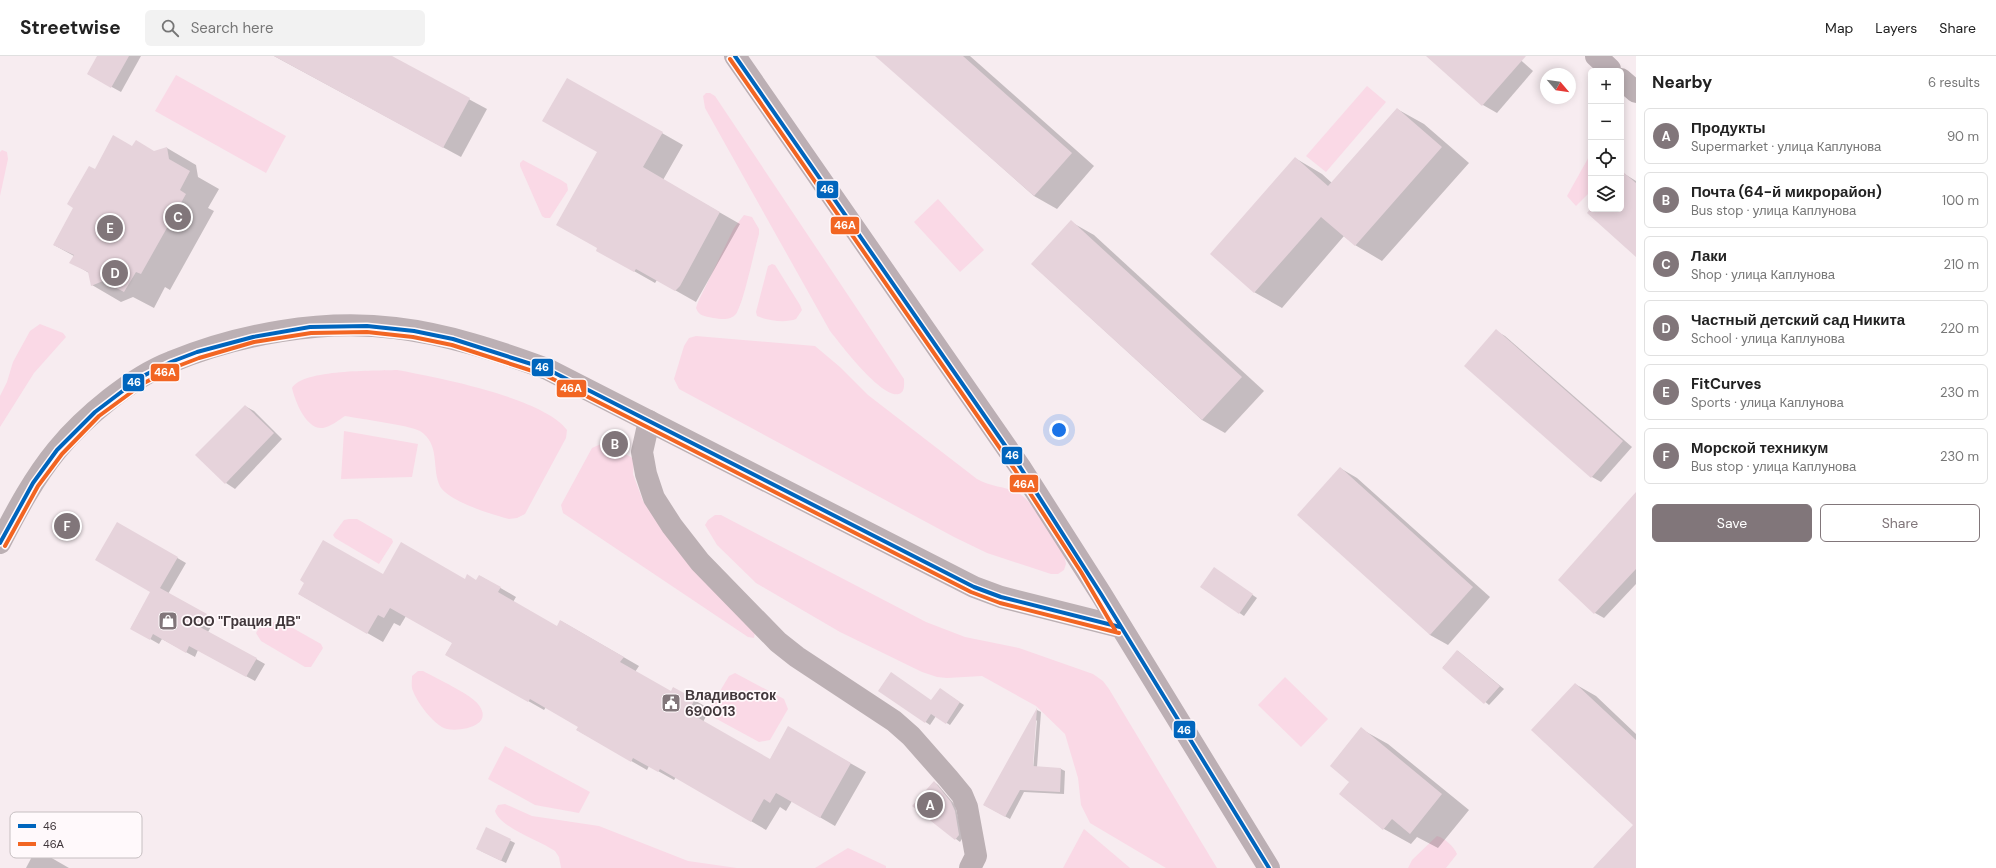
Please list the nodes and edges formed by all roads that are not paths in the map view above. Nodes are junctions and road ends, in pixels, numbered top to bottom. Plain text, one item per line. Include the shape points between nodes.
1 (735, 56) edge
2 (1610, 66) edge
3 (1636, 92) edge
4 (649, 421) junction
5 (0, 543) edge
6 (1120, 627) junction
7 (970, 868) edge
8 (1269, 868) edge

1 - 6 main road via 1020,467 1098,588
2 - 3 street
4 - 5 street via 547,369 503,352 453,339 371,326 289,329 223,345 171,362 118,393 92,414 58,449 23,499
4 - 6 street via 974,587 1001,597
4 - 7 street via 642,452 646,474 654,498 672,526 700,562 778,642 894,721 911,736 948,778 967,807 976,856
6 - 8 main road

